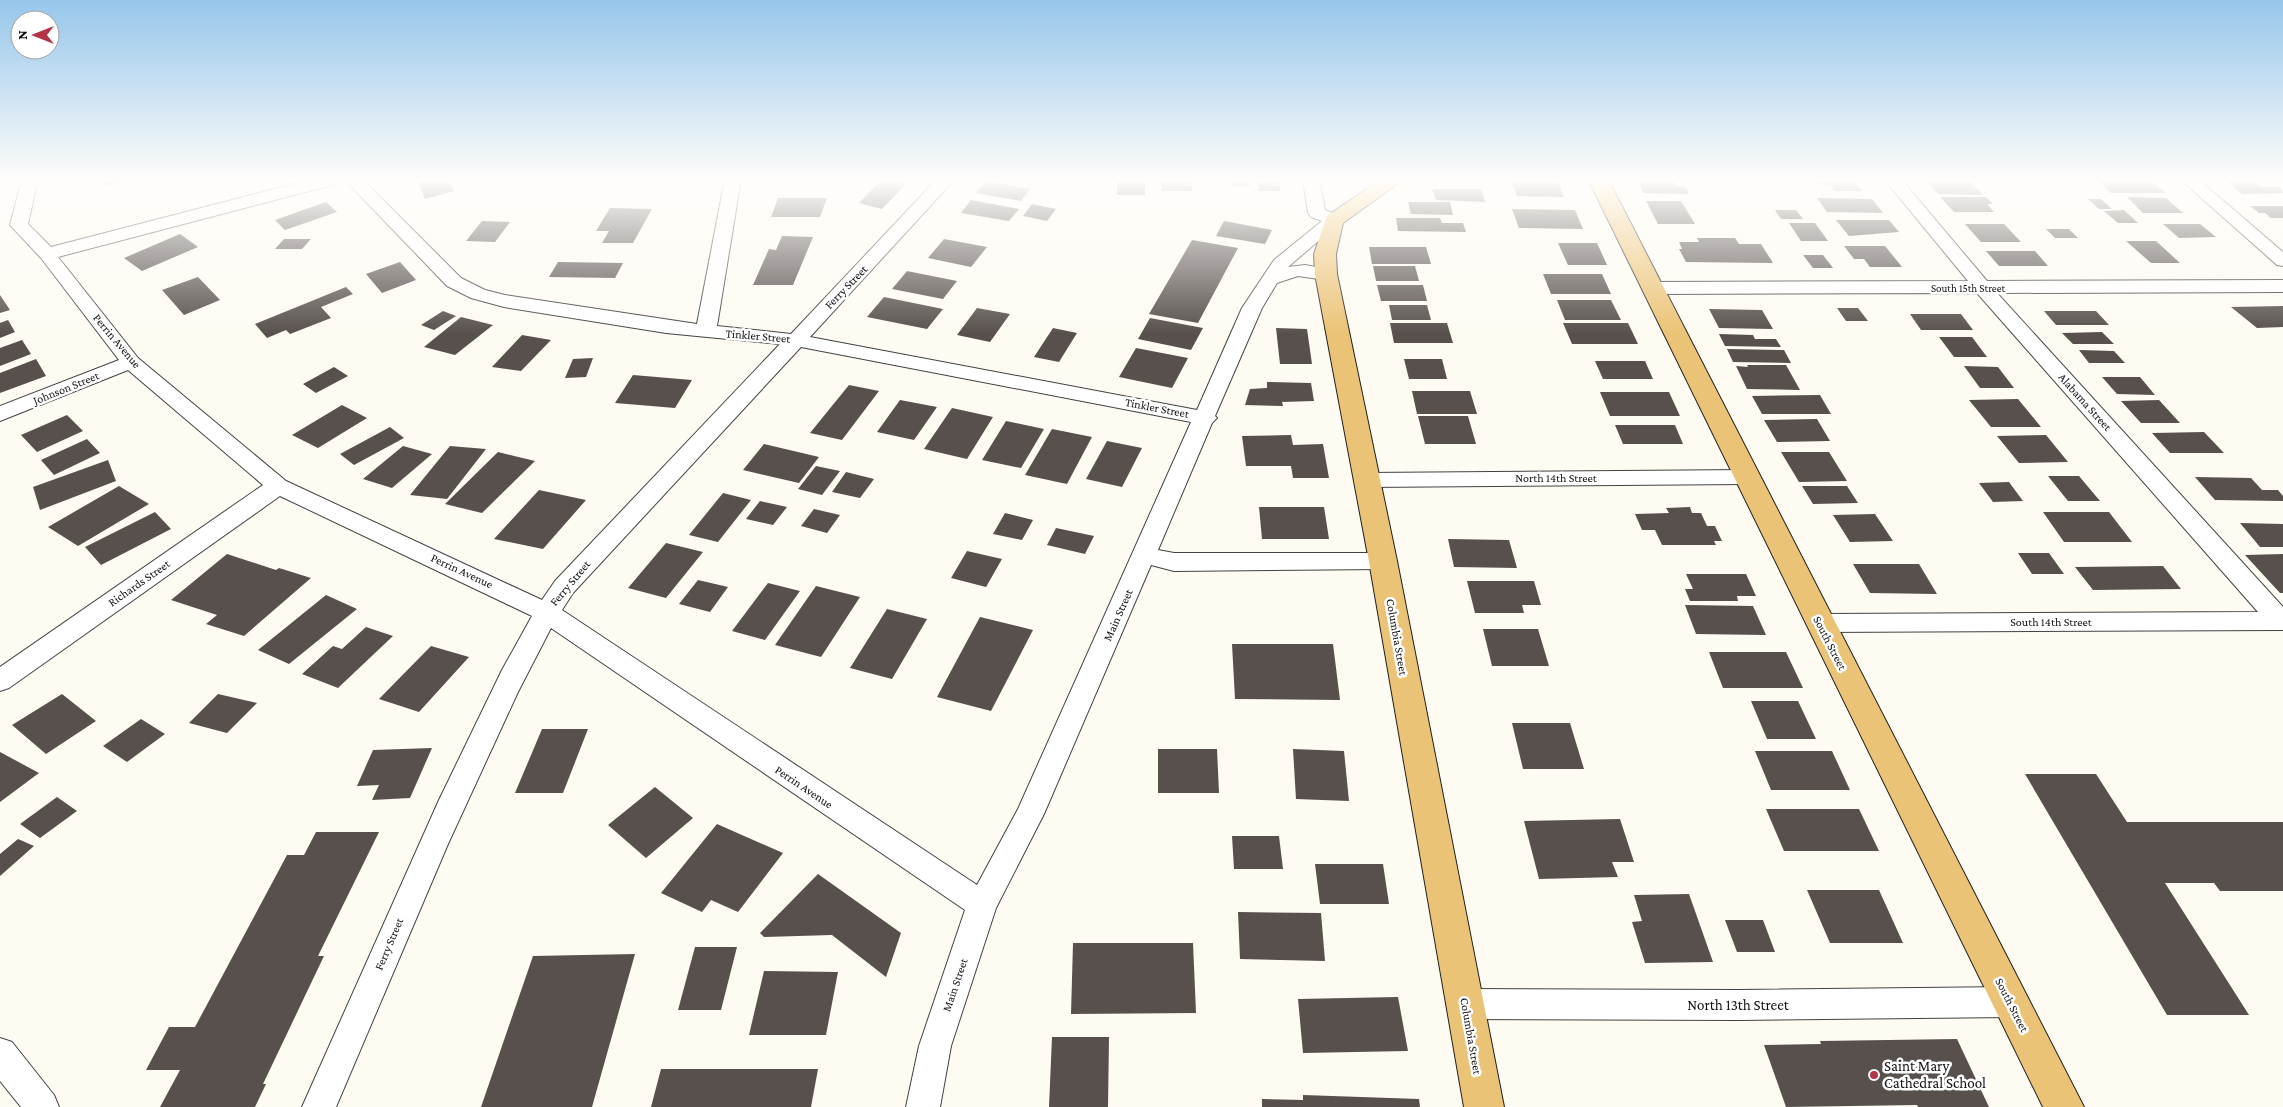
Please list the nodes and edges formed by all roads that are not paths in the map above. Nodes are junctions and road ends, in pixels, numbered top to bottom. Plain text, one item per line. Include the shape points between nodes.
1 (13, 231) edge
2 (136, 231) edge
3 (403, 231) edge
4 (724, 231) edge
5 (899, 231) edge
6 (1320, 231) edge
7 (1331, 231) edge
8 (1625, 231) edge
9 (1936, 231) edge
10 (2247, 231) edge
11 (47, 254) junction
12 (2283, 262) edge
13 (1326, 274) junction
14 (1272, 280) junction
15 (2283, 286) edge
16 (1654, 288) junction
17 (1984, 288) junction
18 (706, 331) junction
19 (796, 340) junction
20 (131, 362) junction
21 (0, 414) edge
22 (1206, 418) junction
23 (1746, 477) junction
24 (1366, 480) junction
25 (278, 486) junction
26 (1145, 555) junction
27 (1383, 561) junction
28 (546, 612) junction
29 (2282, 621) edge
30 (1820, 623) junction
31 (0, 681) edge
32 (982, 905) junction
33 (2011, 1002) junction
34 (1465, 1004) junction
35 (0, 1054) edge
36 (42, 1107) edge
37 (319, 1107) edge
38 (923, 1107) edge
39 (1484, 1107) edge
40 (2064, 1107) edge

1 - 11 street, Perrin Avenue
2 - 11 street
3 - 18 street, Tinkler Street via 454,282 478,294 523,304
4 - 18 street
5 - 19 street, Ferry Street
6 - 14 street, Main Street via 1283,260
7 - 13 main road, Columbia Street via 1325,254
8 - 16 main road, South Street
9 - 17 street, Alabama Street
10 - 12 street
11 - 20 street, Perrin Avenue
13 - 14 street via 1298,270 1284,272
13 - 24 main road, Columbia Street
14 - 22 street, Main Street via 1252,308
15 - 17 street, South 15th Street
16 - 17 street, South 15th Street
16 - 23 main road, South Street
17 - 29 street, Alabama Street
18 - 19 street, Tinkler Street
19 - 22 street, Tinkler Street
19 - 28 street, Ferry Street via 564,587
20 - 21 street, Johnson Street
20 - 25 street, Perrin Avenue
22 - 26 street, Main Street
23 - 24 street, North 14th Street
23 - 30 main road, South Street
24 - 27 main road, Columbia Street
25 - 28 street, Perrin Avenue
25 - 31 street, Richards Street
26 - 27 street via 1174,562
26 - 32 street, Main Street via 1030,814
27 - 34 main road, Columbia Street
28 - 32 street, Perrin Avenue
28 - 37 street, Ferry Street via 433,843
29 - 30 street, South 14th Street
30 - 33 main road, South Street
32 - 38 street, Main Street via 935,1046
33 - 34 street, North 13th Street
33 - 40 main road, South Street
34 - 39 main road, Columbia Street
35 - 36 street

